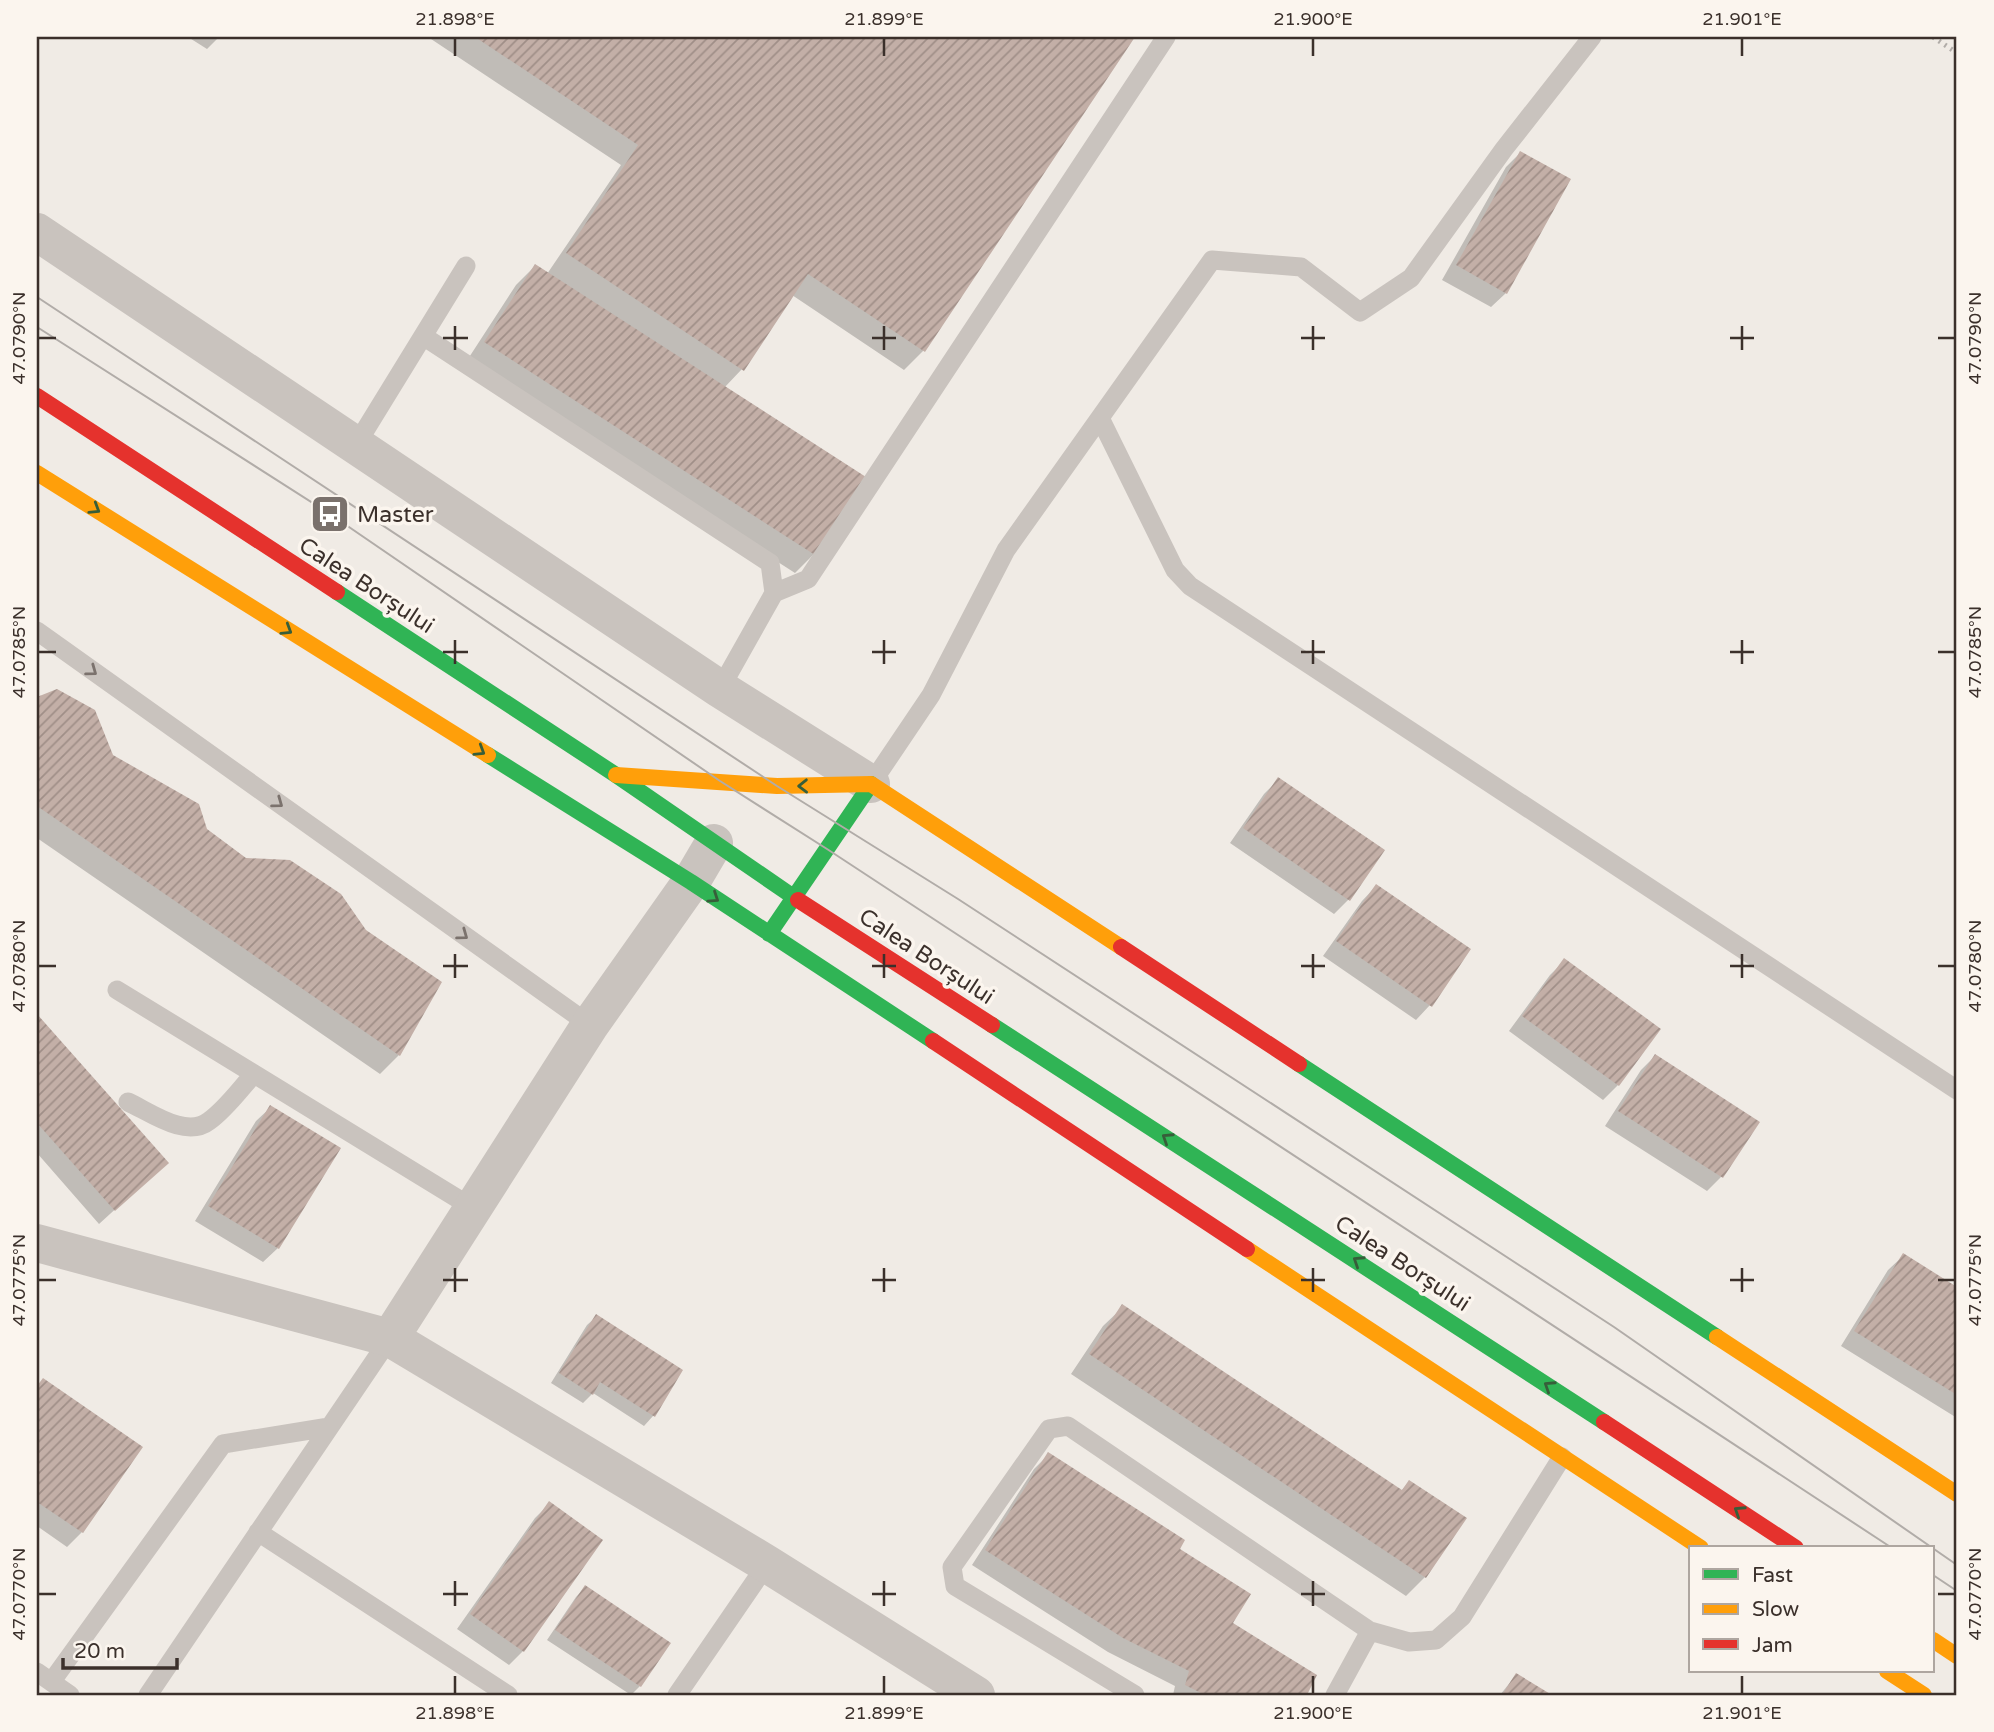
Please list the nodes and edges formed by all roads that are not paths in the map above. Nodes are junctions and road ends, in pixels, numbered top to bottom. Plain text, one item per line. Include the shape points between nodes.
1 (1166, 37) edge
2 (1592, 37) edge
3 (37, 232) edge
4 (466, 266) dead end
5 (423, 336) junction
6 (37, 396) edge
7 (1100, 418) junction
8 (356, 445) junction
9 (37, 472) edge
10 (774, 593) junction
11 (37, 631) edge
12 (720, 689) junction
13 (616, 775) junction
14 (871, 784) junction
15 (714, 843) junction
16 (691, 882) junction
17 (794, 897) junction
18 (769, 934) junction
19 (117, 990) dead end
20 (590, 1026) junction
21 (254, 1074) junction
22 (1957, 1090) edge
23 (128, 1102) dead end
24 (473, 1208) junction
25 (37, 1243) edge
26 (390, 1338) junction
27 (329, 1427) junction
28 (1562, 1457) junction
29 (1957, 1494) edge
30 (258, 1532) junction
31 (1697, 1546) edge
32 (1793, 1546) edge
33 (767, 1564) junction
34 (1370, 1631) junction
35 (1934, 1641) edge
36 (1957, 1656) edge
37 (1889, 1672) edge
38 (44, 1676) edge
39 (70, 1695) edge
40 (148, 1695) edge
41 (508, 1695) edge
42 (677, 1695) edge
43 (976, 1695) edge
44 (1135, 1695) edge
45 (1335, 1695) edge
46 (1924, 1695) edge

1 - 10 lane via 808,579
2 - 7 lane via 1411,278 1360,312 1301,267 1212,260
3 - 8 street
4 - 5 lane
5 - 8 lane
5 - 10 lane via 770,563
6 - 13 main road, Calea Borșului
7 - 14 lane via 1006,550 930,695
7 - 22 lane via 1175,570 1191,586
8 - 12 street
9 -> 16 main road
10 - 12 lane
11 -> 20 lane
12 - 14 street
14 -> 13 main road via 777,786
13 - 15 main road, Calea Borșului
14 - 17 main road
14 - 29 main road
15 - 16 street
15 - 17 main road, Calea Borșului
16 -> 18 main road
16 - 20 street
17 - 18 main road
32 -> 17 main road, Calea Borșului
18 - 28 main road
19 - 21 lane
20 - 24 street
21 - 23 lane via 208,1123 191,1127 176,1125
21 - 24 lane
24 - 26 street
25 - 26 street
26 - 27 lane
26 - 33 street
27 - 30 lane
27 - 38 lane via 223,1444
28 - 31 main road
28 - 34 lane via 1462,1617 1436,1640 1409,1642
30 - 40 lane
30 - 41 lane
33 - 42 lane
33 - 43 street
34 - 44 lane via 1068,1426 1048,1429 952,1567 956,1586
34 - 45 lane
35 - 36 main road
37 - 46 main road
38 - 39 lane

